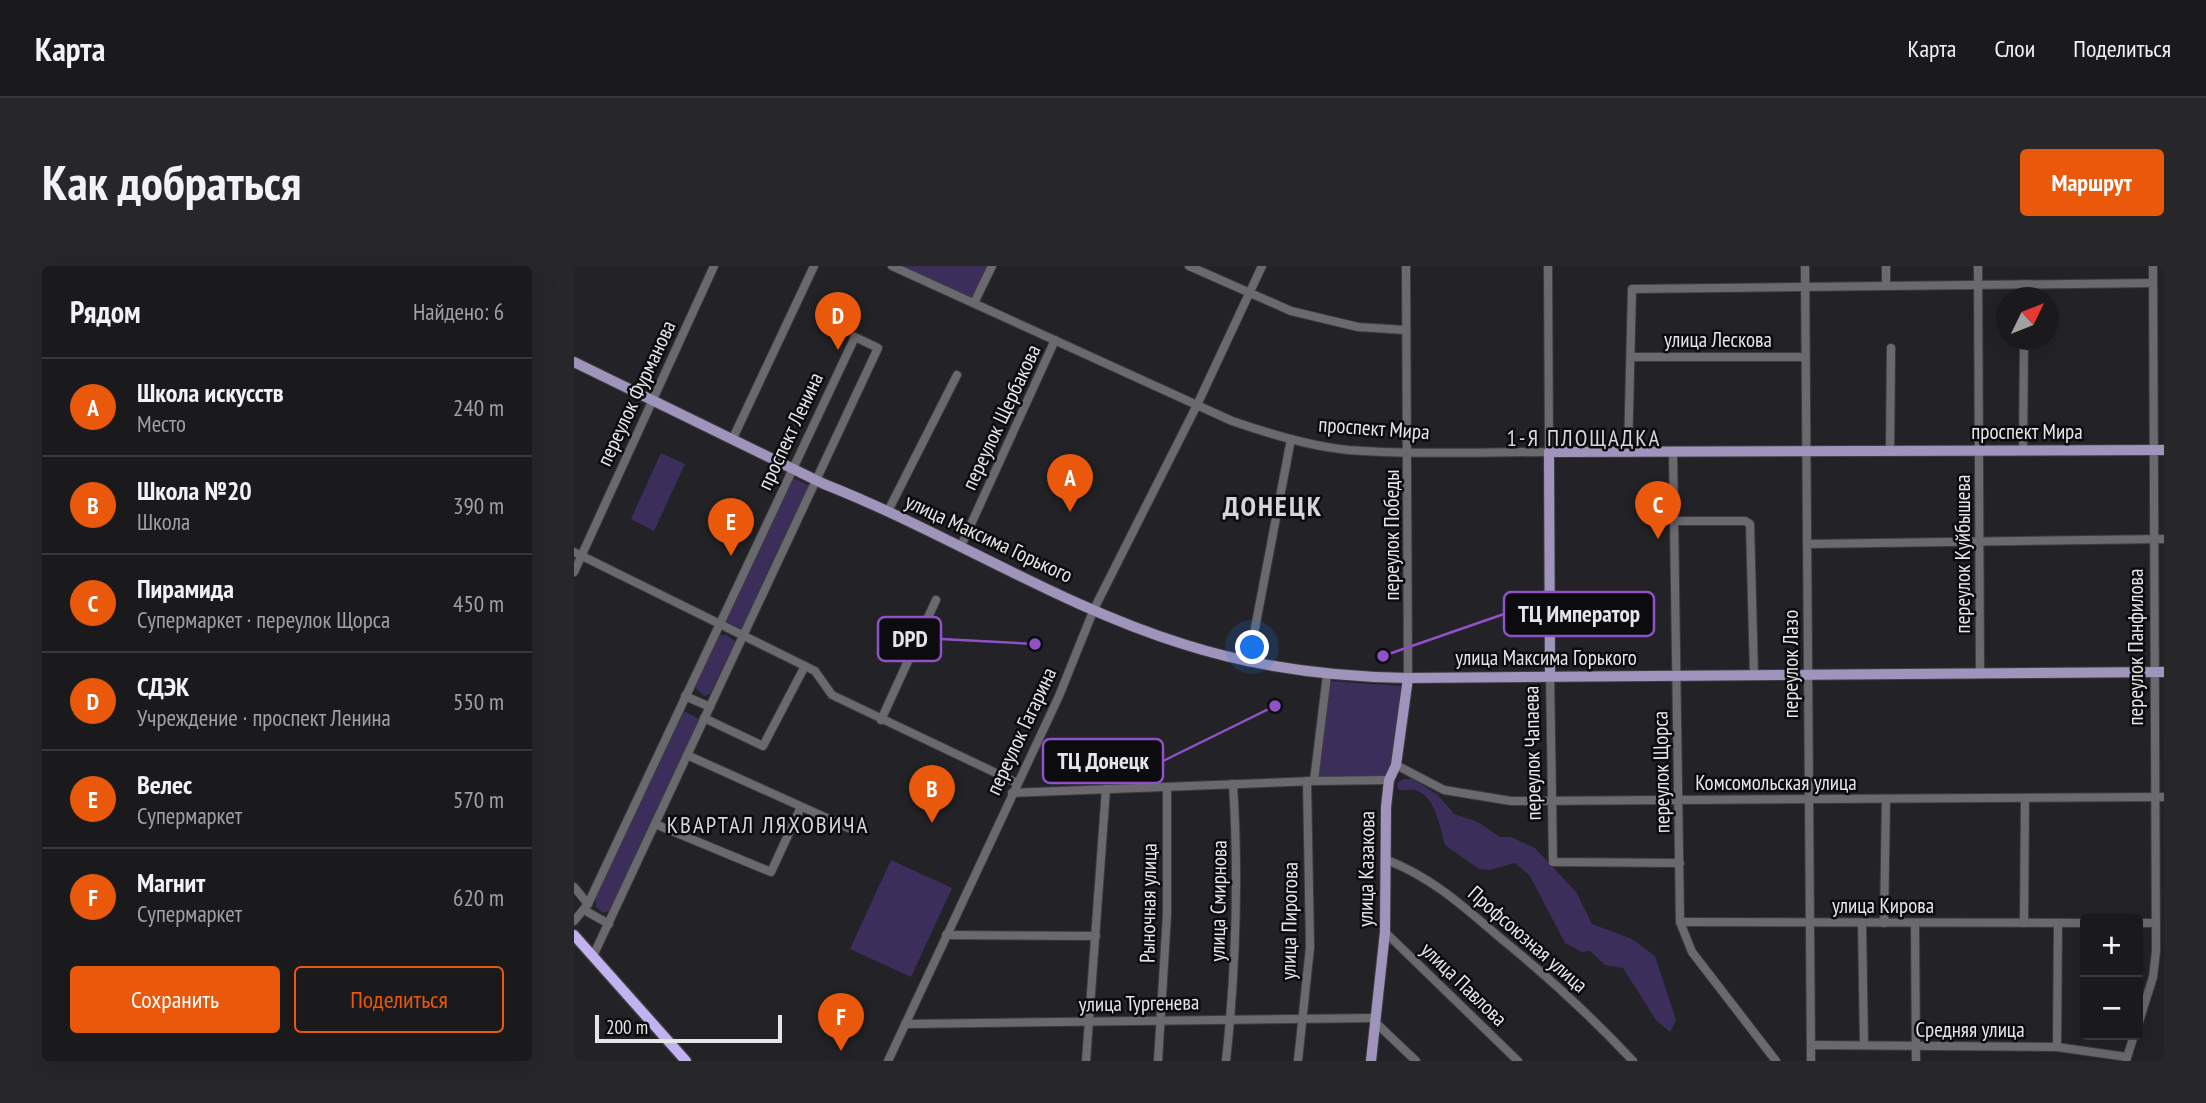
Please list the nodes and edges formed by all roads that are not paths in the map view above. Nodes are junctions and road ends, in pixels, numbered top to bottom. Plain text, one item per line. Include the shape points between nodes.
1 (714, 266) edge
2 (814, 266) edge
3 (892, 266) edge
4 (992, 266) edge
5 (1189, 266) edge
6 (1262, 266) edge
7 (1406, 266) edge
8 (1548, 266) edge
9 (1805, 266) edge
10 (1886, 266) edge
11 (1978, 266) edge
12 (2153, 266) edge
13 (2153, 283) junction
14 (1978, 285) junction
15 (2024, 285) joint
16 (1886, 286) junction
17 (1804, 287) junction
18 (1250, 293) junction
19 (974, 303) junction
20 (2153, 328) junction
21 (2164, 328) edge
22 (1405, 330) junction
23 (1055, 340) junction
24 (1891, 348) dead end
25 (2024, 350) edge
26 (1805, 356) junction
27 (1631, 357) junction
28 (574, 362) edge
29 (957, 374) dead end
30 (651, 400) junction
31 (1197, 405) junction
32 (733, 438) junction
33 (1291, 439) junction
34 (1890, 450) junction
35 (1979, 450) junction
36 (2023, 450) junction
37 (2152, 450) junction
38 (2164, 450) edge
39 (1628, 451) junction
40 (1673, 451) junction
41 (1806, 451) junction
42 (1408, 452) junction
43 (1549, 452) junction
44 (792, 468) junction
45 (815, 480) junction
46 (888, 511) junction
47 (1675, 521) junction
48 (2164, 539) edge
49 (2152, 540) junction
50 (1979, 541) junction
51 (1807, 544) junction
52 (961, 546) junction
53 (578, 554) edge
54 (574, 572) edge
55 (936, 600) dead end
56 (1094, 609) junction
57 (719, 624) junction
58 (743, 635) junction
59 (1249, 660) junction
60 (805, 666) junction
61 (1980, 673) junction
62 (2158, 673) edge
63 (1807, 674) junction
64 (1327, 675) junction
65 (1550, 675) junction
66 (1754, 675) junction
67 (1678, 676) junction
68 (1408, 678) junction
69 (685, 696) junction
70 (710, 707) junction
71 (704, 718) junction
72 (881, 719) junction
73 (687, 755) junction
74 (1396, 765) junction
75 (1389, 780) junction
76 (1310, 781) junction
77 (1017, 783) junction
78 (1233, 784) junction
79 (1167, 787) junction
80 (1106, 789) junction
81 (1012, 793) junction
82 (2154, 797) junction
83 (2164, 797) edge
84 (2025, 798) junction
85 (1809, 799) junction
86 (1886, 799) junction
87 (1552, 800) junction
88 (1680, 800) junction
89 (801, 807) junction
90 (655, 824) junction
91 (851, 830) dead end
92 (1387, 860) junction
93 (1680, 863) junction
94 (574, 887) edge
95 (586, 907) junction
96 (574, 921) edge
97 (1680, 922) junction
98 (1810, 923) junction
99 (1862, 923) junction
100 (1884, 923) junction
101 (1915, 923) junction
102 (2024, 923) junction
103 (2058, 923) junction
104 (2080, 923) edge
105 (2143, 923) edge
106 (2156, 923) junction
107 (609, 924) junction
108 (1385, 932) junction
109 (574, 935) edge
110 (946, 935) junction
111 (1096, 936) junction
112 (593, 956) junction
113 (2143, 1009) edge
114 (1303, 1019) junction
115 (1231, 1020) junction
116 (1375, 1020) junction
117 (1162, 1021) junction
118 (1090, 1022) junction
119 (905, 1024) junction
120 (2133, 1040) edge
121 (1811, 1045) junction
122 (1864, 1045) junction
123 (1916, 1046) junction
124 (2057, 1047) junction
125 (2127, 1059) edge
126 (686, 1061) edge
127 (888, 1061) edge
128 (1086, 1061) edge
129 (1158, 1061) edge
130 (1226, 1061) edge
131 (1298, 1061) edge
132 (1371, 1061) edge
133 (1416, 1061) edge
134 (1518, 1061) edge
135 (1633, 1061) edge
136 (1776, 1061) edge
137 (1811, 1061) edge
138 (1916, 1061) edge

1 - 30 street, переулок Фурманова
2 - 32 street
3 - 19 street, проспект Мира
4 - 19 street
5 - 18 street
6 - 18 street, переулок Гагарина
7 - 22 street, переулок Победы
8 - 43 street, переулок Чапаева
9 - 17 street, переулок Лазо
10 - 16 street
11 - 14 street, переулок Куйбышева
12 - 13 street, переулок Панфилова
13 - 15 street
13 - 20 street, переулок Панфилова
14 - 15 street
14 - 16 street
14 - 35 street, переулок Куйбышева
16 - 17 street
17 - 26 street, переулок Лазо
17 - 27 street via 1632,289
18 - 22 street via 1324,321
18 - 31 street, переулок Гагарина
19 - 23 street, проспект Мира
20 - 21 street
20 - 37 street, переулок Панфилова
22 - 42 street, переулок Победы
23 - 31 street, проспект Мира
23 - 52 street, переулок Щербакова
24 - 34 street
25 - 36 street
26 - 27 street, улица Лескова
26 - 41 street, переулок Лазо
27 - 39 street
28 - 30 main road, улица Максима Горького
29 - 46 street
30 - 32 main road, улица Максима Горького
30 - 53 street, переулок Фурманова
31 - 33 street, проспект Мира
31 - 56 street, переулок Гагарина
32 - 44 main road, улица Максима Горького
33 - 42 street, проспект Мира via 1346,449
33 - 59 street
34 - 35 main road, проспект Мира
34 - 41 main road, проспект Мира
35 - 36 main road, проспект Мира
35 - 50 street, переулок Куйбышева
36 - 37 main road, проспект Мира
37 - 38 main road, проспект Мира
37 - 49 street, переулок Панфилова
39 - 40 main road, проспект Мира
39 - 43 main road, проспект Мира
40 - 41 main road, проспект Мира
40 - 47 street, переулок Щорса
41 - 51 street, переулок Лазо
42 - 43 street, проспект Мира
42 - 68 street, переулок Победы
43 - 65 main road, переулок Чапаева
44 - 45 main road, улица Максима Горького
44 - 45 street, проспект Ленина via 855,337 878,348
44 - 57 street, проспект Ленина
45 - 46 main road, улица Максима Горького
45 - 58 street, проспект Ленина
46 - 52 main road, улица Максима Горького
47 - 66 street via 1750,524
47 - 67 street, переулок Щорса
48 - 49 street
49 - 50 street
49 - 62 street, переулок Панфилова
50 - 51 street
50 - 61 street, переулок Куйбышева
51 - 63 street, переулок Лазо
52 - 56 main road, улица Максима Горького
53 - 54 street, переулок Фурманова
53 - 57 street
55 - 72 street
56 - 59 main road, улица Максима Горького via 1181,644
56 - 77 street, переулок Гагарина
57 - 58 street
57 - 69 street, проспект Ленина
58 - 60 street
58 - 70 street, проспект Ленина
59 - 64 main road, улица Максима Горького
60 - 71 street via 763,746
60 - 72 street via 821,676 832,695
61 - 62 main road, улица Максима Горького
61 - 63 main road, улица Максима Горького
62 - 82 street, переулок Панфилова
63 - 66 main road, улица Максима Горького
63 - 85 street, переулок Лазо
64 - 68 main road, улица Максима Горького
64 - 76 street, улица Пирогова
65 - 67 main road, улица Максима Горького
65 - 68 main road, улица Максима Горького
65 - 87 street, переулок Чапаева
66 - 67 main road, улица Максима Горького
67 - 88 street, переулок Щорса
68 - 74 main road, улица Казакова
69 - 70 street
69 - 95 street, проспект Ленина
70 - 71 street, проспект Ленина
71 - 73 street, проспект Ленина
72 - 77 street
73 - 89 street
73 - 90 street, проспект Ленина
74 - 75 main road, улица Казакова
74 - 87 street, Комсомольская улица via 1444,790 1511,801
75 - 76 street
75 - 92 main road, улица Казакова
76 - 78 street
76 - 114 street, улица Пирогова via 1310,947
77 - 81 street, переулок Гагарина
78 - 79 street
78 - 115 street, улица Смирнова via 1238,856
79 - 80 street
79 - 117 street, Рыночная улица
80 - 81 street
80 - 111 street
81 - 110 street, переулок Гагарина
82 - 83 street, Комсомольская улица
82 - 84 street, Комсомольская улица
82 - 106 street, переулок Панфилова
84 - 86 street, Комсомольская улица
84 - 102 street
85 - 86 street, Комсомольская улица
85 - 88 street, Комсомольская улица
85 - 98 street, переулок Лазо
86 - 100 street
87 - 88 street, Комсомольская улица
87 - 93 street, переулок Чапаева via 1553,862
88 - 93 street, переулок Щорса
89 - 90 street via 771,872
89 - 91 street
90 - 107 street, проспект Ленина
92 - 108 main road, улица Казакова
92 - 135 street, Профсоюзная улица via 1438,885 1546,975
93 - 97 street, переулок Щорса
94 - 95 street
95 - 96 street, проспект Ленина
95 - 107 street
97 - 98 street, улица Кирова
97 - 136 street, переулок Щорса via 1692,952
98 - 99 street, улица Кирова
98 - 121 street, переулок Лазо
99 - 100 street, улица Кирова
99 - 122 street
100 - 101 street, улица Кирова
101 - 102 street, улица Кирова
101 - 123 street
102 - 103 street, улица Кирова
103 - 104 street, улица Кирова
103 - 124 street
105 - 106 street
106 - 113 street, переулок Панфилова via 2153,977
107 - 112 street, проспект Ленина
108 - 116 main road, улица Казакова
108 - 134 street, улица Павлова
109 - 112 highway
110 - 111 street
110 - 119 street, переулок Гагарина
111 - 118 street
112 - 126 highway
114 - 115 street, улица Тургенева
114 - 116 street, улица Тургенева
114 - 131 street, улица Пирогова
115 - 117 street, улица Тургенева
115 - 130 street, улица Смирнова
116 - 132 main road, улица Казакова
116 - 133 street
117 - 118 street, улица Тургенева
117 - 129 street, Рыночная улица
118 - 119 street, улица Тургенева
118 - 128 street
119 - 127 street, переулок Гагарина
120 - 125 street
121 - 122 street, Средняя улица
121 - 137 street, переулок Лазо
122 - 123 street, Средняя улица
123 - 124 street, Средняя улица
123 - 138 street
124 - 125 street, Средняя улица

